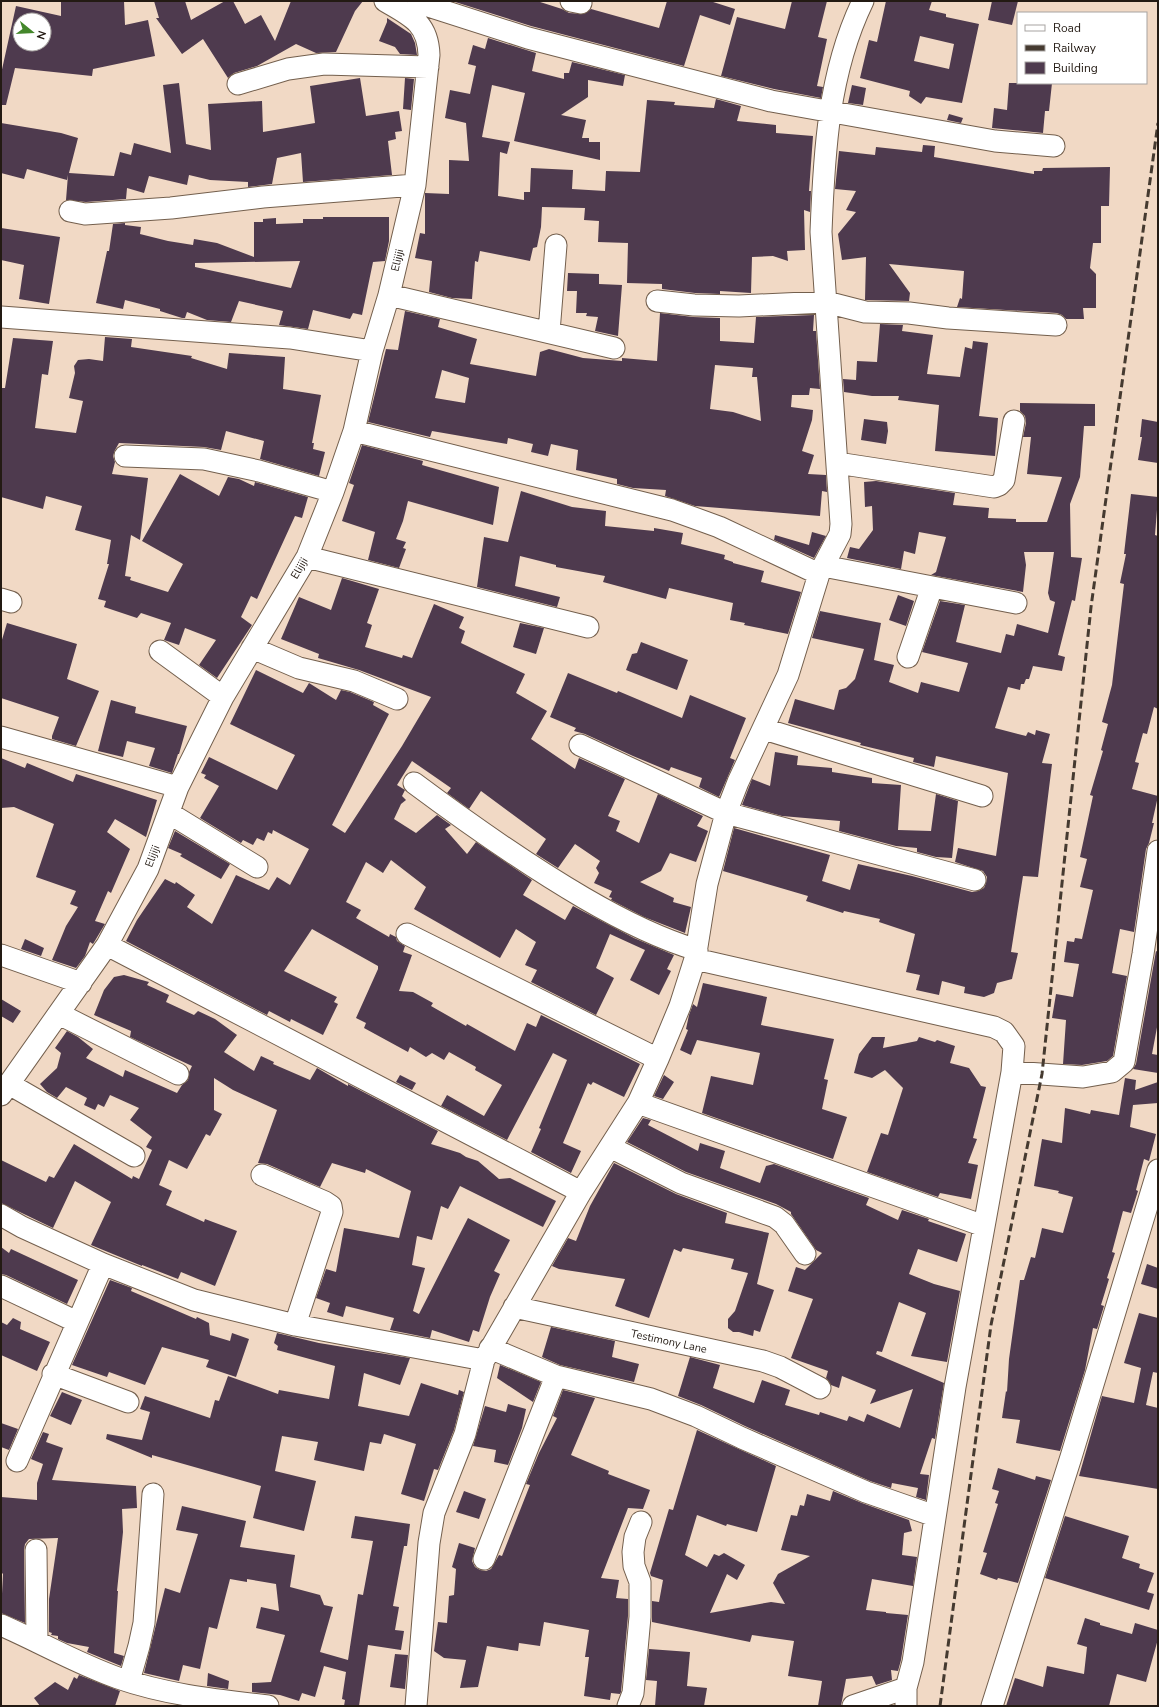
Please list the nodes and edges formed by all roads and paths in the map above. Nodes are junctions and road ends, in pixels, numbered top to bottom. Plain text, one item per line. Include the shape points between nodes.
1 (385, 1) edge
2 (863, 1) edge
3 (417, 8) edge
4 (428, 67) junction
5 (238, 84) dead end
6 (829, 113) junction
7 (1054, 146) dead end
8 (415, 185) junction
9 (70, 211) dead end
10 (556, 245) dead end
11 (388, 295) junction
12 (656, 301) dead end
13 (826, 302) junction
14 (1, 317) edge
15 (1056, 325) dead end
16 (549, 332) junction
17 (614, 348) dead end
18 (372, 351) junction
19 (1014, 421) dead end
20 (354, 431) junction
21 (125, 456) dead end
22 (837, 463) junction
23 (333, 492) junction
24 (307, 557) junction
25 (821, 570) junction
26 (932, 587) junction
27 (1016, 603) dead end
28 (588, 627) dead end
29 (252, 648) junction
30 (160, 651) dead end
31 (908, 657) dead end
32 (223, 697) junction
33 (397, 699) dead end
34 (764, 729) junction
35 (1, 737) edge
36 (580, 745) dead end
37 (414, 783) dead end
38 (178, 787) junction
39 (982, 796) dead end
40 (169, 813) junction
41 (726, 813) junction
42 (1158, 851) edge
43 (257, 867) dead end
44 (975, 880) dead end
45 (407, 934) dead end
46 (107, 945) junction
47 (696, 954) junction
48 (1, 955) edge
49 (81, 983) junction
50 (60, 1014) junction
51 (658, 1059) junction
52 (1012, 1072) junction
53 (178, 1074) dead end
54 (5, 1089) edge
55 (638, 1103) junction
56 (610, 1147) junction
57 (134, 1156) dead end
58 (1158, 1170) edge
59 (262, 1175) dead end
60 (580, 1192) junction
61 (1, 1215) edge
62 (984, 1226) junction
63 (805, 1254) dead end
64 (103, 1264) junction
65 (1, 1286) edge
66 (514, 1307) junction
67 (77, 1322) junction
68 (295, 1325) junction
69 (487, 1354) junction
70 (53, 1374) junction
71 (556, 1376) junction
72 (820, 1388) dead end
73 (128, 1402) dead end
74 (17, 1461) dead end
75 (154, 1494) dead end
76 (935, 1516) junction
77 (641, 1522) dead end
78 (36, 1550) dead end
79 (484, 1559) dead end
80 (1, 1624) edge
81 (37, 1641) junction
82 (129, 1681) junction
83 (906, 1697) edge
84 (268, 1706) edge
85 (416, 1706) edge
86 (628, 1706) edge
87 (853, 1706) edge
88 (992, 1706) edge

1 - 3 street, Elijiji
2 - 6 street via 848,37
3 - 4 street, Elijiji via 419,22 429,42
3 - 6 street via 771,101
4 - 5 street via 324,64 288,69
4 - 8 street, Elijiji
6 - 7 street via 995,141
6 - 13 street via 821,232
8 - 9 street via 263,197 171,208 85,214
8 - 11 street, Elijiji
10 - 16 street
11 - 16 street
11 - 18 street, Elijiji
12 - 13 street via 739,306
13 - 15 street via 865,312
13 - 22 street
14 - 18 street via 290,338
16 - 17 street
18 - 20 street, Elijiji
19 - 22 street via 1004,480 994,487
20 - 23 street, Elijiji
20 - 25 street via 672,510
21 - 23 street via 204,459 259,471
22 - 25 street via 840,534
23 - 24 street, Elijiji
24 - 28 street
24 - 29 street, Elijiji
25 - 26 street
25 - 34 street via 788,675
26 - 27 street
26 - 31 street
29 - 32 street, Elijiji
29 - 33 street via 299,668 354,681
30 - 32 street
32 - 38 street, Elijiji
34 - 39 street
34 - 41 street
35 - 38 street
36 - 41 street
37 - 47 street via 539,872 614,915
38 - 40 street, Elijiji
40 - 43 street
40 - 46 street, Elijiji via 148,869
41 - 44 street
41 - 47 street via 707,884
42 - 52 street via 1124,1062 1112,1072 1083,1077
45 - 51 street
46 - 49 street, Elijiji
46 - 60 street
47 - 51 street via 680,1006
47 - 52 street via 994,1027 1004,1032 1014,1046
48 - 49 street
49 - 50 street, Elijiji
50 - 53 street
50 - 54 street, Elijiji
51 - 55 street
52 - 62 street
54 - 57 street
55 - 56 street
55 - 62 street
56 - 60 street
56 - 63 street via 681,1184 775,1217 784,1224
58 - 88 street
59 - 68 street via 331,1206 332,1212
60 - 66 street
61 - 64 street
62 - 76 street
64 - 67 street
64 - 68 street via 194,1300
65 - 67 street
66 - 69 street
66 - 72 street, Testimony Lane via 764,1361
67 - 70 street
68 - 69 street
69 - 71 street
69 - 85 street via 465,1434 434,1513 429,1542
70 - 73 street
70 - 74 street
71 - 76 street via 651,1399 716,1424 742,1438 866,1492
71 - 79 street
75 - 82 street via 144,1623
76 - 83 street
77 - 86 street via 635,1536 633,1552 634,1566 640,1582 640,1617 633,1693
78 - 81 street
80 - 81 street
81 - 82 street via 87,1666
82 - 84 street via 172,1693
83 - 87 street

